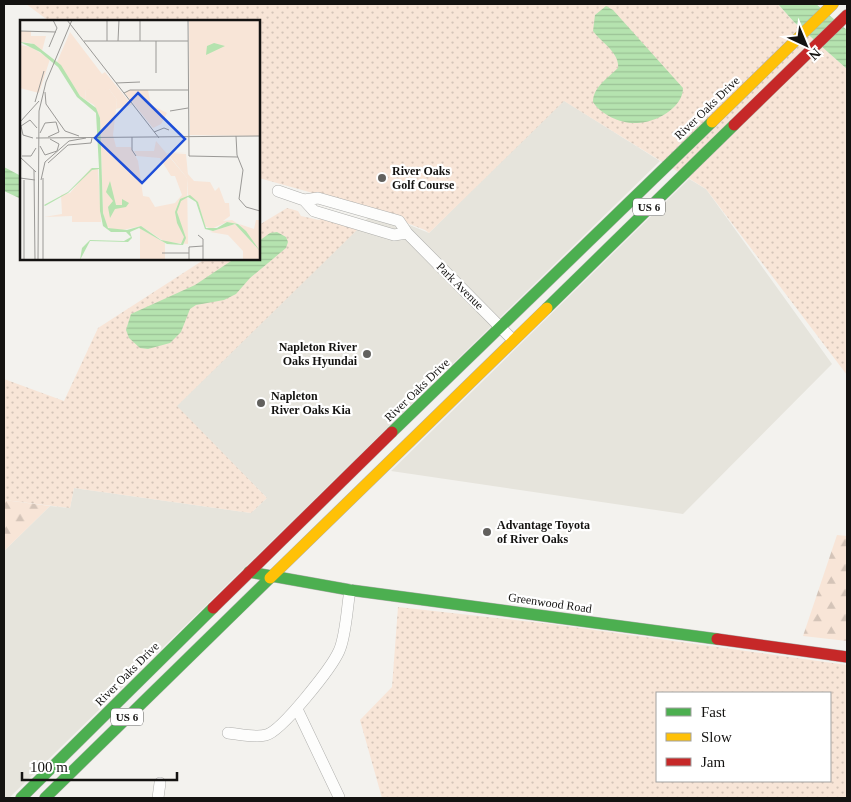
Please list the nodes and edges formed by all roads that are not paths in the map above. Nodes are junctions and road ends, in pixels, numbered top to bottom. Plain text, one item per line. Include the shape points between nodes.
1 (834, 4) edge
2 (847, 15) edge
3 (278, 192) dead end
4 (501, 327) junction
5 (513, 340) junction
6 (249, 572) junction
7 (271, 576) junction
8 (350, 590) junction
9 (847, 657) edge
10 (297, 709) junction
11 (228, 733) dead end
12 (160, 783) dead end
13 (339, 797) edge
14 (20, 798) edge
15 (45, 798) edge
16 (158, 798) edge

1 - 4 main road, River Oaks Drive / US 6
2 - 5 main road, US 6
3 - 4 street, Park Avenue via 304,200 318,198 399,221 407,233
4 - 5 street, Park Avenue
4 - 6 main road, River Oaks Drive / US 6
5 - 7 main road, US 6
6 - 7 main road, Greenwood Road
6 - 14 main road, River Oaks Drive / US 6
7 - 8 main road, Greenwood Road
7 - 15 main road, US 6
8 - 9 main road, Greenwood Road
8 - 10 street via 340,650
10 - 11 street via 266,735
10 - 13 street
12 - 16 street

